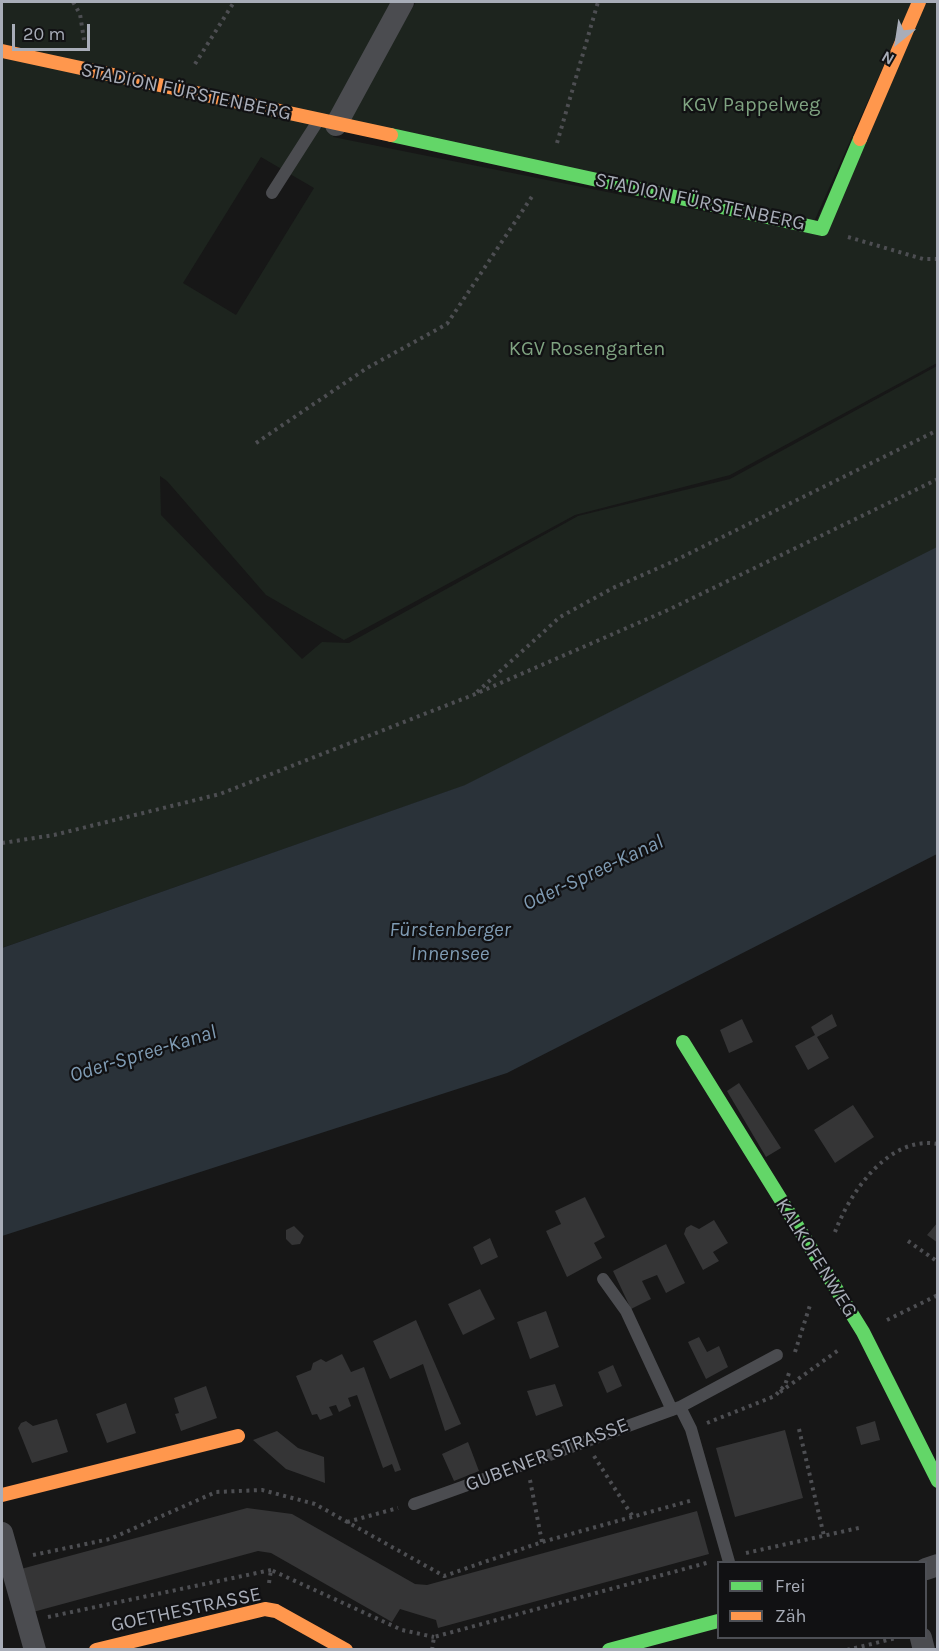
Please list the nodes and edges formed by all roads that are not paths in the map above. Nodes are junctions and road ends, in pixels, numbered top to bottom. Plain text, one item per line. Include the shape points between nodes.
1 (403, 2) edge
2 (919, 2) edge
3 (2, 51) edge
4 (327, 123) junction
5 (272, 193) dead end
6 (683, 1042) dead end
7 (603, 1279) dead end
8 (777, 1355) dead end
9 (676, 1408) junction
10 (237, 1436) dead end
11 (938, 1480) edge
12 (2, 1495) edge
13 (414, 1504) road end
14 (2, 1533) edge
15 (728, 1560) edge
16 (717, 1621) edge
17 (35, 1650) edge
18 (96, 1650) edge
19 (346, 1650) edge
20 (609, 1650) edge

1 - 4 street
2 - 4 street, STADION FÜRSTENBERG via 822,229
3 - 4 street, STADION FÜRSTENBERG
4 - 5 lane
6 - 11 street, KALKOFENWEG via 863,1332
7 - 9 lane via 626,1311
8 - 9 lane, GUBENER STRASSE
9 - 13 lane, GUBENER STRASSE
9 - 15 lane via 691,1429
10 - 12 street
14 - 17 street
16 - 20 street
18 - 19 street, GOETHESTRASSE via 265,1609 276,1611

